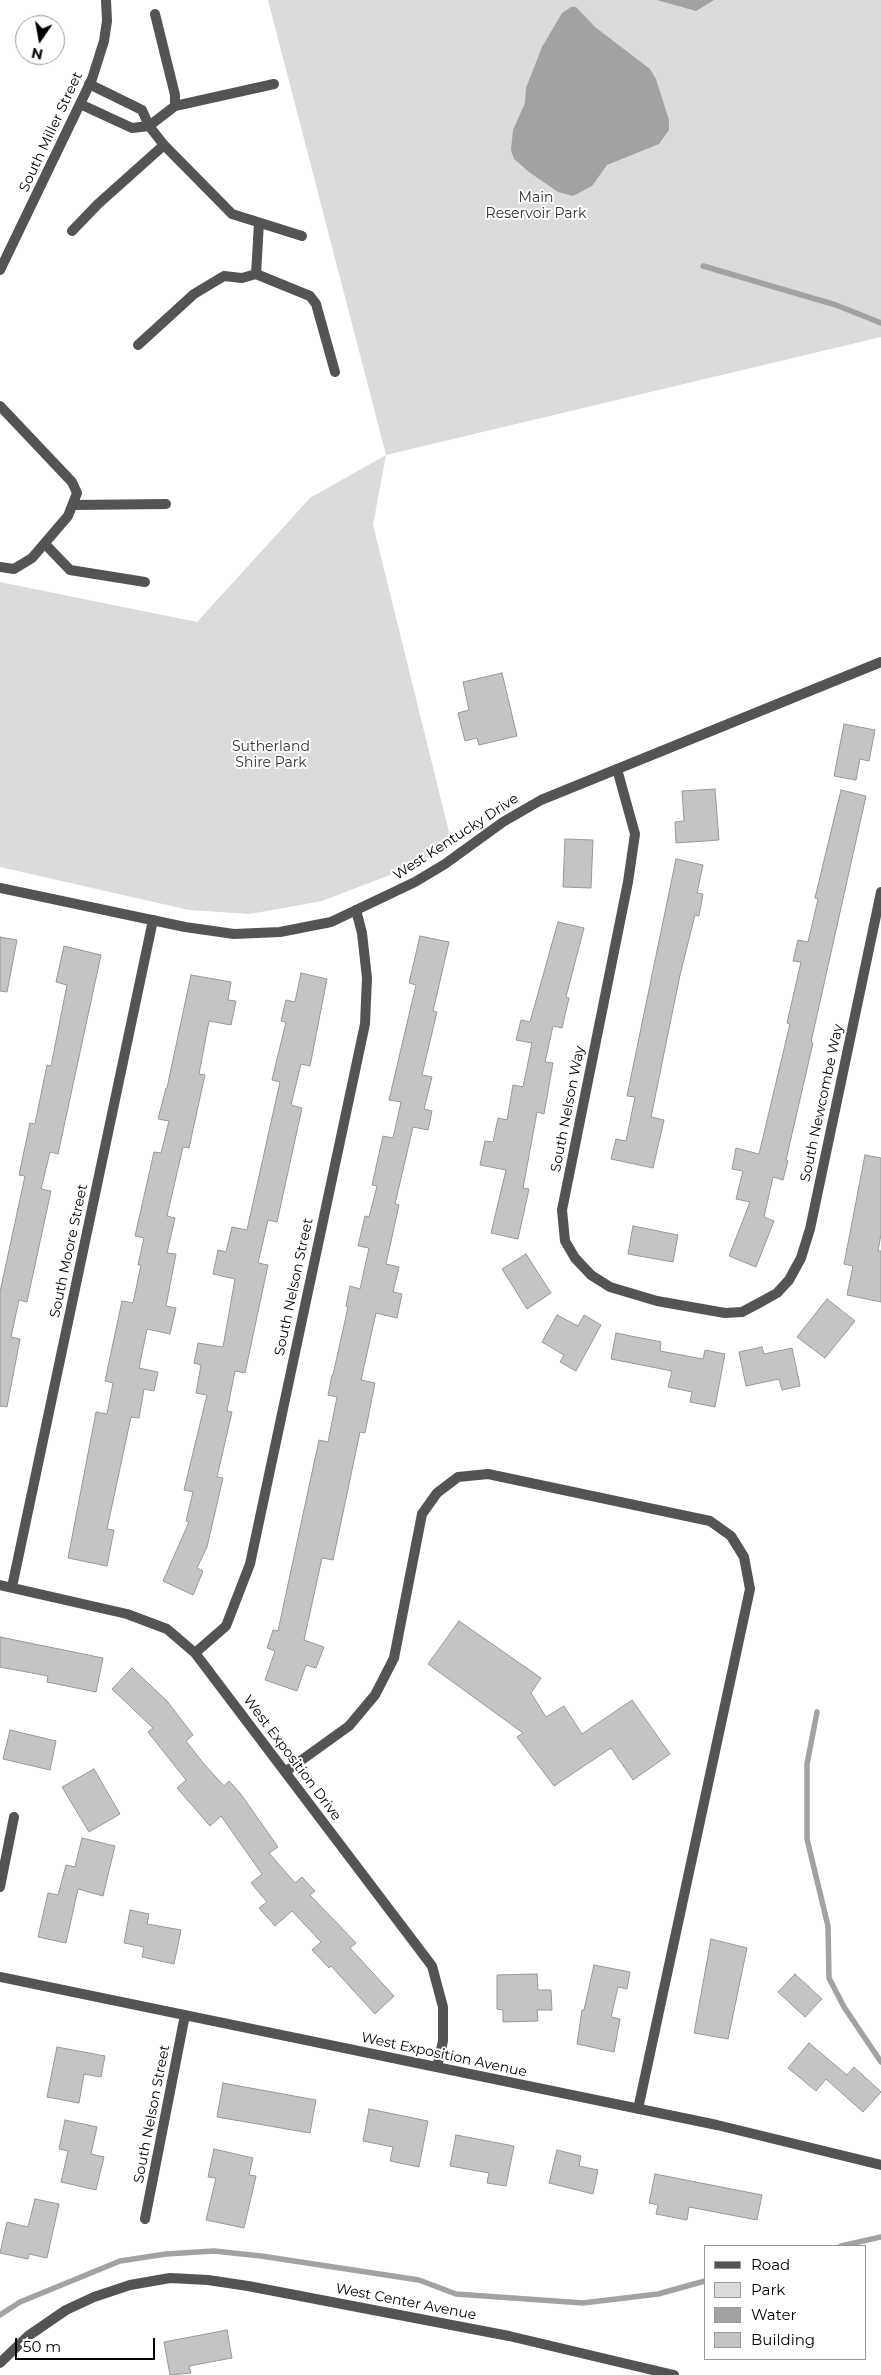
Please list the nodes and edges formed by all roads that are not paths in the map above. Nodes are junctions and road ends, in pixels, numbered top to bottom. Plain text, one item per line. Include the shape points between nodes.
1 (106, 0) edge
2 (155, 14) dead end
3 (89, 84) junction
4 (274, 84) dead end
5 (80, 104) junction
6 (175, 106) junction
7 (149, 126) junction
8 (164, 145) junction
9 (259, 223) junction
10 (72, 231) dead end
11 (302, 236) dead end
12 (0, 270) edge
13 (256, 274) junction
14 (138, 345) dead end
15 (335, 372) dead end
16 (0, 406) edge
17 (166, 504) dead end
18 (74, 505) junction
19 (45, 544) junction
20 (0, 567) edge
21 (145, 582) dead end
22 (881, 662) edge
23 (618, 769) junction
24 (0, 888) edge
25 (881, 892) edge
26 (356, 910) junction
27 (153, 920) junction
28 (759, 1303) joint
29 (0, 1585) edge
30 (12, 1587) junction
31 (195, 1652) junction
32 (285, 1772) junction
33 (14, 1817) dead end
34 (0, 1887) edge
35 (0, 1977) edge
36 (186, 2015) junction
37 (437, 2067) junction
38 (638, 2109) junction
39 (881, 2165) edge
40 (145, 2219) dead end
41 (0, 2362) edge
42 (674, 2375) edge

1 - 3 street, South Miller Street via 104,41
2 - 6 street
3 - 5 street, South Miller Street
3 - 7 street via 142,110
4 - 6 street
5 - 7 street via 132,128
5 - 12 street, South Miller Street
6 - 7 street
7 - 8 street
8 - 9 street via 232,214
8 - 10 street
9 - 11 street
9 - 13 street
13 - 14 street via 242,278 224,276 194,294
13 - 15 street via 310,296 316,304
16 - 18 street via 72,482 77,493
17 - 18 street
18 - 19 street
19 - 20 street via 32,558 14,569
19 - 21 street via 70,570
22 - 23 street, West Kentucky Drive
23 - 26 street, West Kentucky Drive via 521,811 421,879
23 - 28 street, South Nelson Way via 635,834 562,1210 566,1241 575,1258 610,1288 657,1301 725,1313 742,1312
24 - 27 street, West Kentucky Drive
25 - 28 street, South Newcombe Way via 807,1238 801,1258 788,1280 777,1293
26 - 27 street, West Kentucky Drive via 331,922 304,929 257,934 210,931
26 - 31 street, South Nelson Street via 367,978 365,1024 250,1564 226,1626
27 - 30 street, South Moore Street
29 - 30 street, West Exposition Drive
30 - 31 street, West Exposition Drive via 127,1614 168,1628
31 - 32 street, West Exposition Drive
32 - 37 street, West Exposition Drive via 432,1966 444,2007 443,2041
32 - 38 street via 349,1726 375,1695 394,1658 422,1514 436,1493 458,1477 488,1474 701,1519 731,1536 744,1557 750,1589
33 - 34 street
35 - 36 street, West Exposition Avenue
36 - 37 street, West Exposition Avenue
36 - 40 street, South Nelson Street
37 - 38 street, West Exposition Avenue
38 - 39 street, West Exposition Avenue
41 - 42 street, West Center Avenue via 28,2336 66,2310 130,2285 170,2278 248,2286 509,2336

